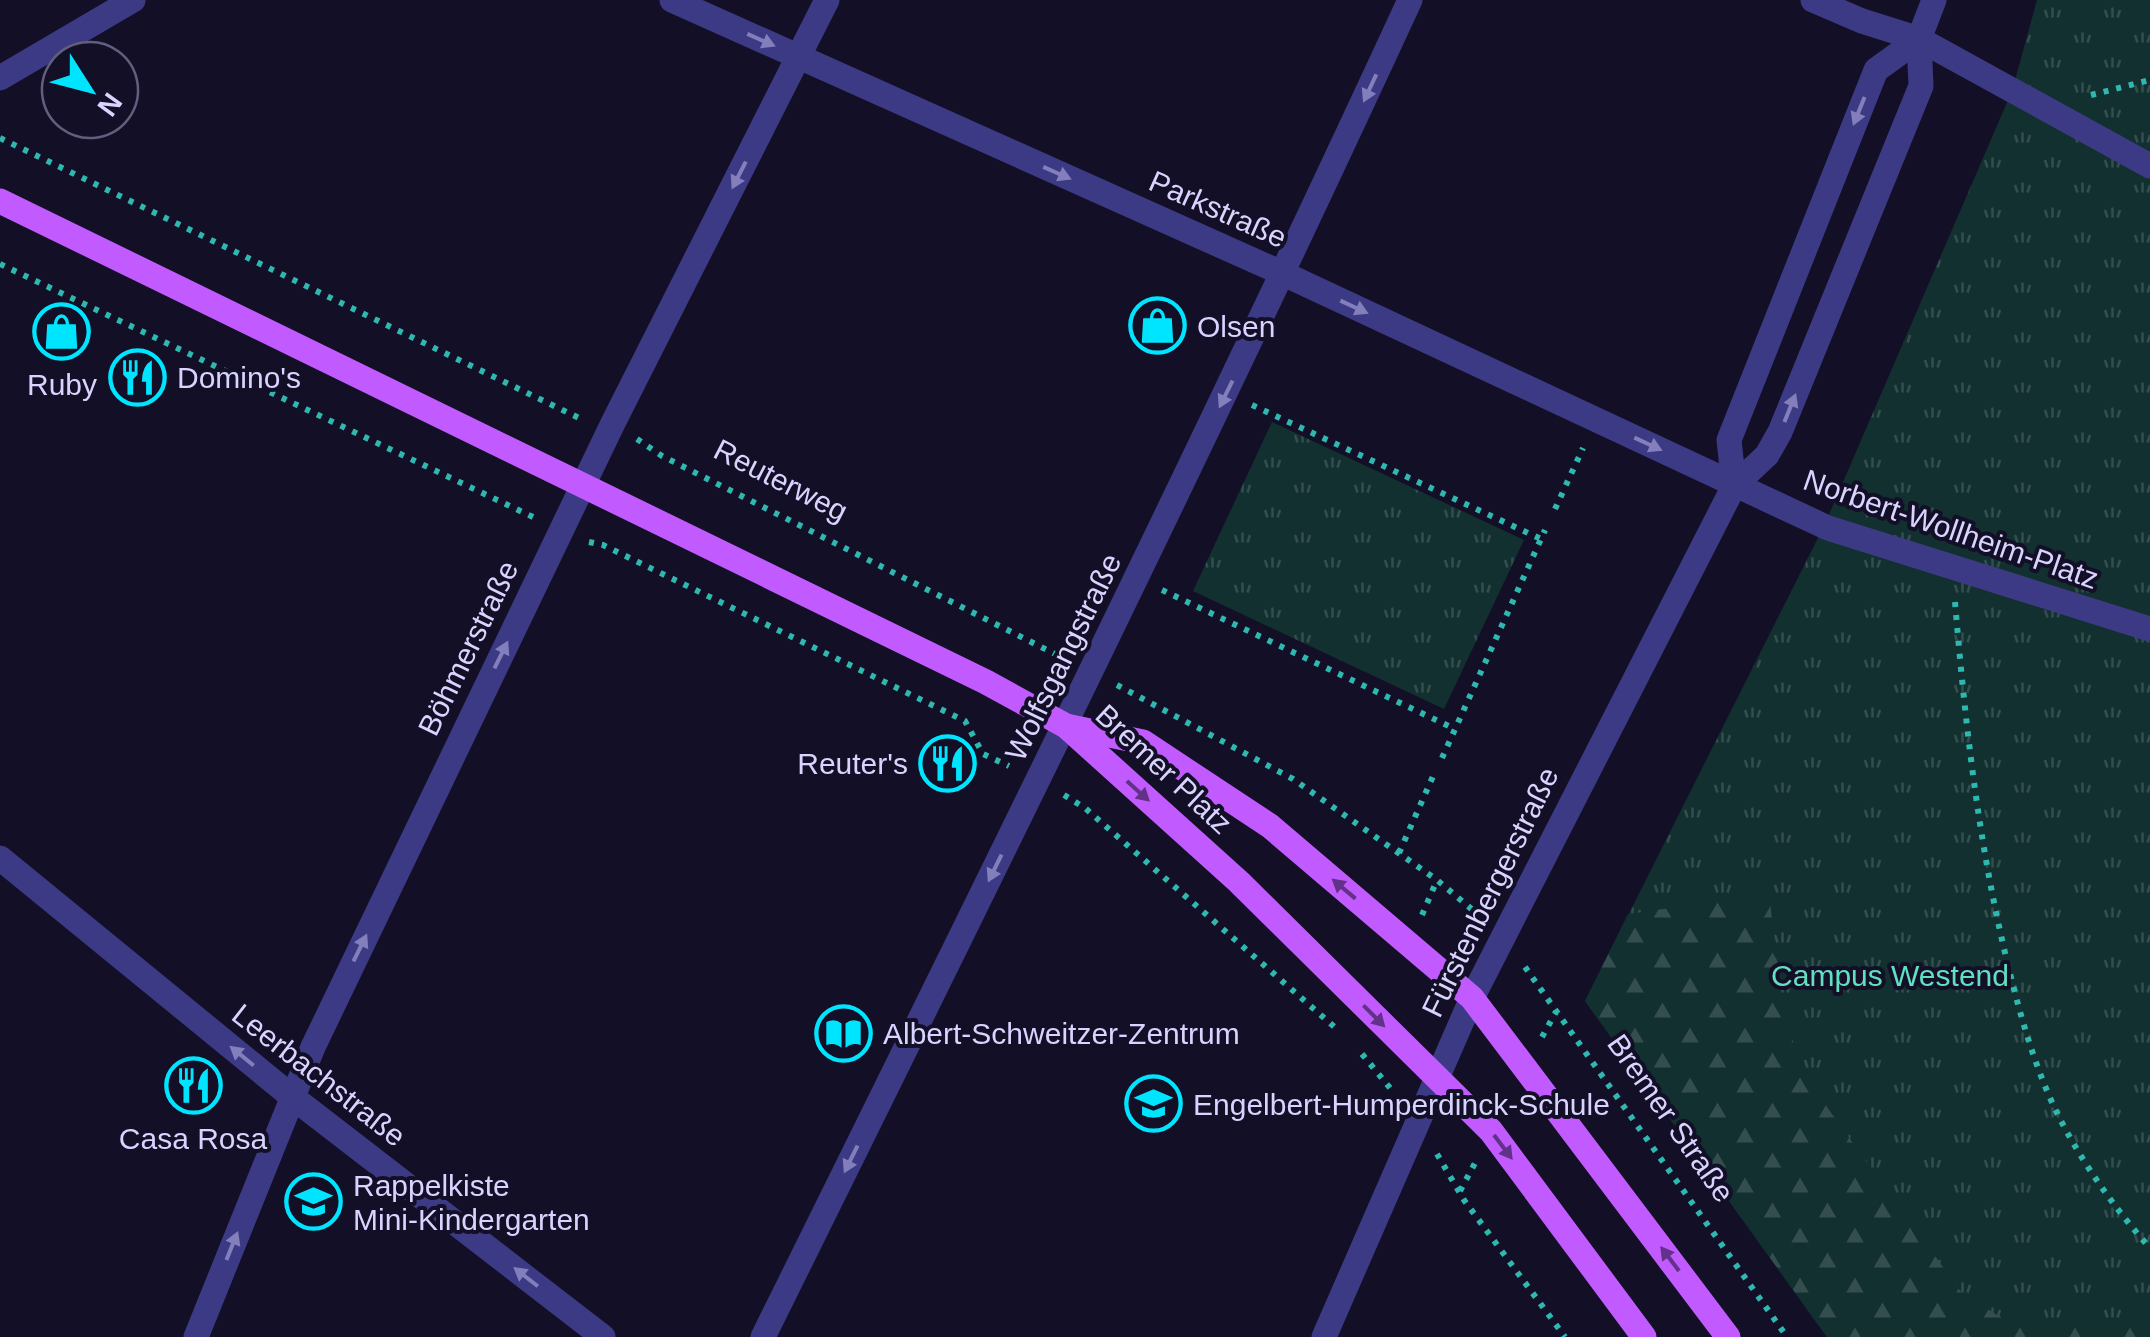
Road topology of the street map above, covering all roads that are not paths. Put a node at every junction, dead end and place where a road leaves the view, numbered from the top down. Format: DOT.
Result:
graph roads {
  1 [pos="133,0"];
  2 [pos="672,0"];
  3 [pos="827,0"];
  4 [pos="1410,0"];
  5 [pos="1814,0"];
  6 [pos="1934,0"];
  7 [pos="1918,39"];
  8 [pos="799,57"];
  9 [pos="0,78"];
  10 [pos="2150,166"];
  11 [pos="0,201"];
  12 [pos="1284,274"];
  13 [pos="1734,486"];
  14 [pos="582,487"];
  15 [pos="2150,629"];
  16 [pos="1066,726"];
  17 [pos="0,858"];
  18 [pos="1472,998"];
  19 [pos="1436,1076"];
  20 [pos="291,1096"];
  21 [pos="196,1337"];
  22 [pos="603,1337"];
  23 [pos="762,1337"];
  24 [pos="1324,1337"];
  25 [pos="1644,1337"];
  26 [pos="1728,1337"];
  1 -- 9 [label="street"];
  2 -- 8 [label="street, Parkstraße, one-way"];
  3 -- 8 [label="street, Böhmerstraße"];
  4 -- 12 [label="street, Wolfsgangstraße, one-way"];
  5 -- 7 [label="street"];
  6 -- 7 [label="street, Fürstenbergerstraße"];
  7 -- 10 [label="street"];
  13 -- 7 [label="street, Fürstenbergerstraße, one-way"];
  7 -- 13 [label="street, one-way"];
  8 -- 12 [label="street, Parkstraße, one-way"];
  8 -- 14 [label="street, Böhmerstraße, one-way"];
  11 -- 14 [label="main road"];
  12 -- 13 [label="street, Parkstraße, one-way"];
  12 -- 16 [label="street, Wolfsgangstraße, one-way"];
  13 -- 15 [label="street, Norbert-Wollheim-Platz"];
  13 -- 18 [label="street, Fürstenbergerstraße"];
  14 -- 16 [label="main road"];
  20 -- 14 [label="street, Böhmerstraße, one-way"];
  18 -- 16 [label="main road, Bremer Platz, one-way"];
  16 -- 19 [label="main road, Bremer Platz, one-way"];
  16 -- 23 [label="street, Wolfsgangstraße, one-way"];
  20 -- 17 [label="street, Leerbachstraße, one-way"];
  18 -- 19 [label="street, Fürstenbergerstraße"];
  26 -- 18 [label="main road, one-way"];
  19 -- 24 [label="street, Fürstenbergerstraße"];
  19 -- 25 [label="main road, one-way"];
  21 -- 20 [label="street, Böhmerstraße, one-way"];
  22 -- 20 [label="street, Leerbachstraße, one-way"];
}
